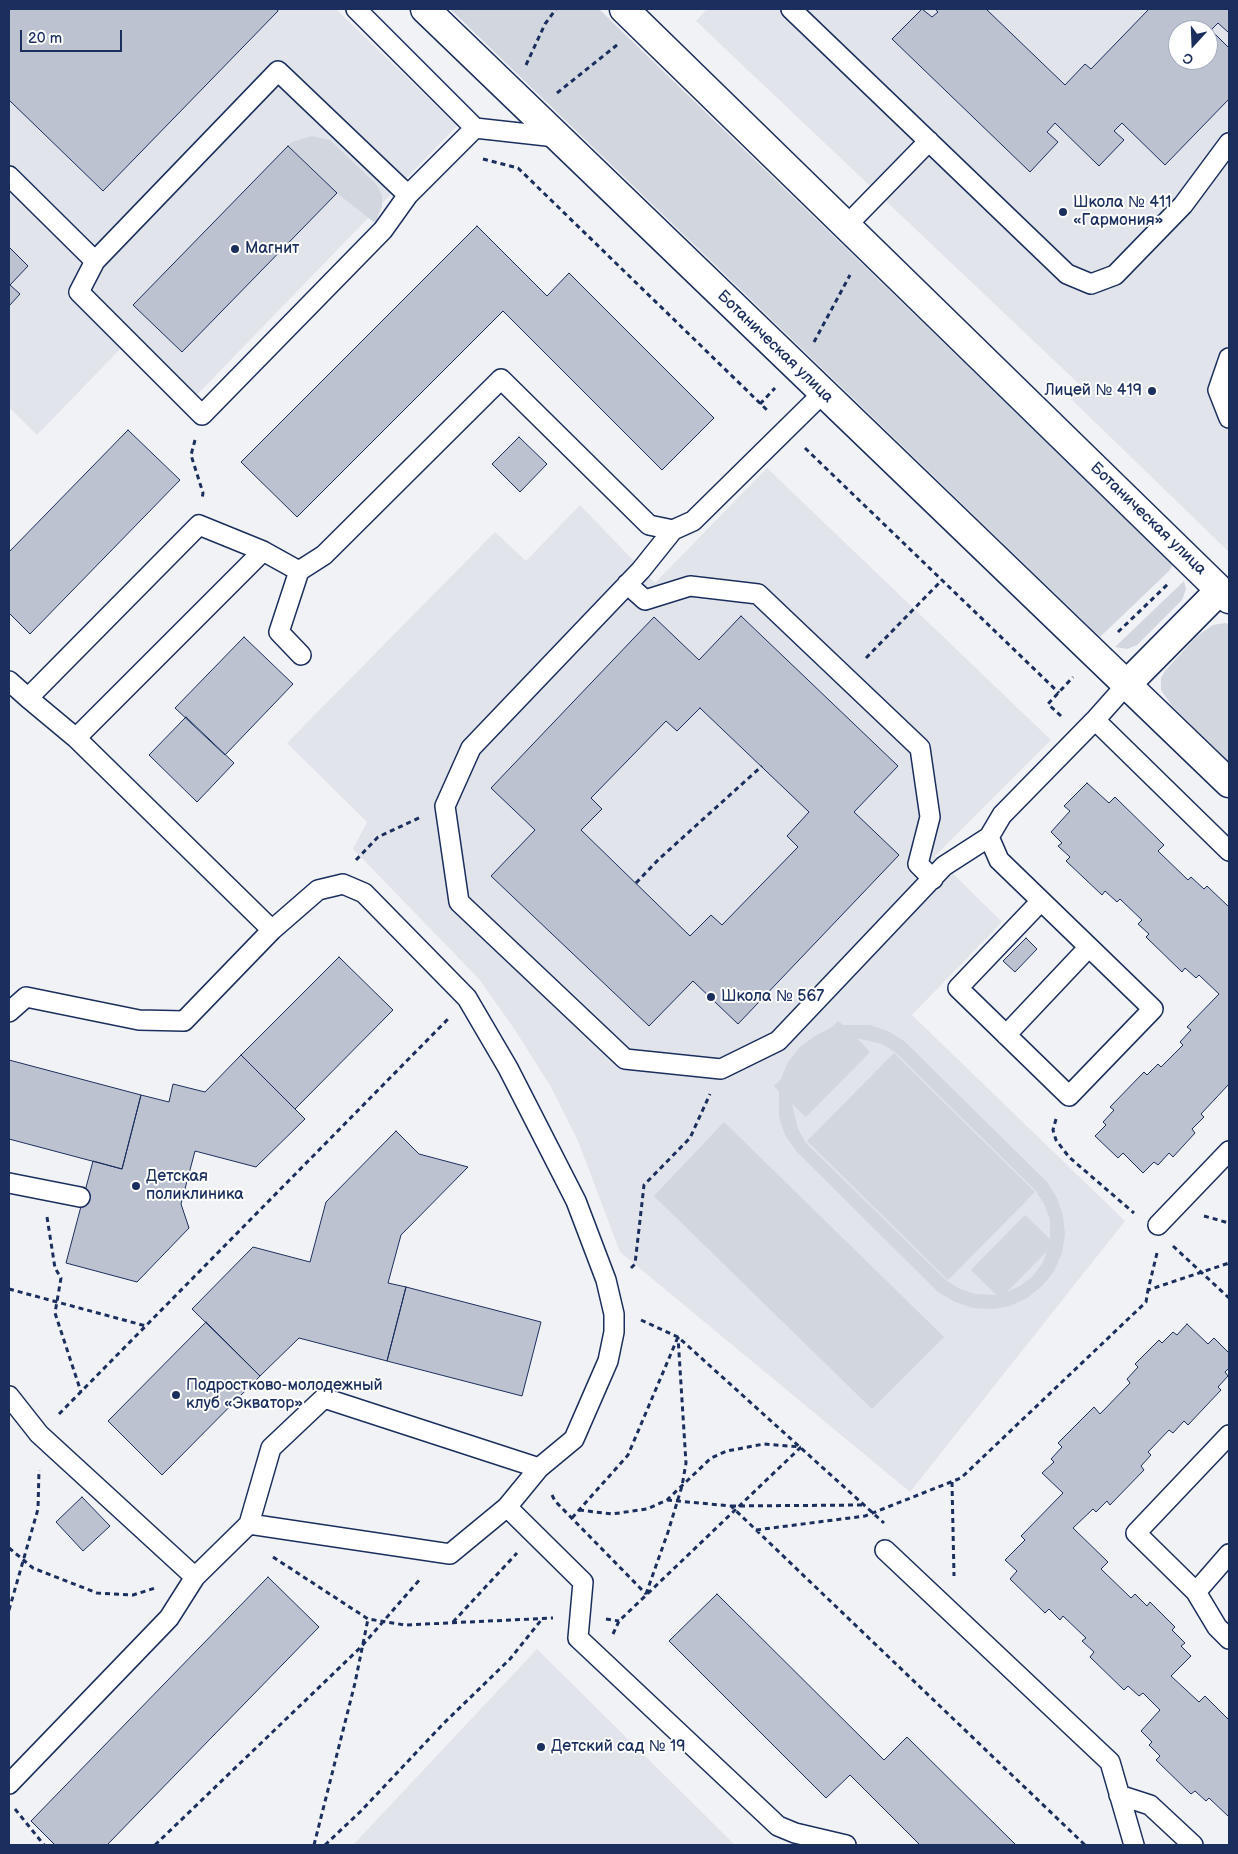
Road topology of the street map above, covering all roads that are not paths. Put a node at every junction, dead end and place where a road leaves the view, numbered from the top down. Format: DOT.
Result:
graph roads {
  1 [pos="356,9"];
  2 [pos="424,9"];
  3 [pos="624,9"];
  4 [pos="791,9"];
  5 [pos="475,128"];
  6 [pos="556,137"];
  7 [pos="929,141"];
  8 [pos="1229,143"];
  9 [pos="9,176"];
  10 [pos="408,195"];
  11 [pos="847,225"];
  12 [pos="95,261"];
  13 [pos="1229,358"];
  14 [pos="823,393"];
  15 [pos="1229,418"];
  16 [pos="673,530"];
  17 [pos="263,551"];
  18 [pos="299,571"];
  19 [pos="627,584"];
  20 [pos="1225,594"];
  21 [pos="302,655"];
  22 [pos="9,681"];
  23 [pos="1127,684"];
  24 [pos="28,698"];
  25 [pos="1096,720"];
  26 [pos="76,738"];
  27 [pos="1229,783"];
  28 [pos="989,837"];
  29 [pos="1229,851"];
  30 [pos="933,879"];
  31 [pos="1041,901"];
  32 [pos="272,930"];
  33 [pos="1089,947"];
  34 [pos="9,1012"];
  35 [pos="1006,1036"];
  36 [pos="1229,1151"];
  37 [pos="9,1183"];
  38 [pos="80,1197"];
  39 [pos="1159,1230"];
  40 [pos="9,1396"];
  41 [pos="1229,1434"];
  42 [pos="539,1468"];
  43 [pos="507,1507"];
  44 [pos="249,1524"];
  45 [pos="885,1550"];
  46 [pos="1229,1554"];
  47 [pos="195,1577"];
  48 [pos="1196,1592"];
  49 [pos="1229,1639"];
  50 [pos="9,1784"];
  51 [pos="1119,1795"];
  52 [pos="846,1845"];
  53 [pos="1134,1845"];
  54 [pos="1193,1845"];
  1 -- 5 [label="lane"];
  2 -- 6 [label="street, Ботаническая улица"];
  3 -- 11 [label="street, Ботаническая улица"];
  4 -- 7 [label="lane"];
  5 -- 6 [label="lane"];
  5 -- 10 [label="lane"];
  6 -- 14 [label="street, Ботаническая улица"];
  7 -- 8 [label="lane"];
  7 -- 11 [label="lane"];
  9 -- 12 [label="lane"];
  10 -- 12 [label="lane"];
  10 -- 12 [label="lane"];
  11 -- 20 [label="street, Ботаническая улица"];
  13 -- 15 [label="lane"];
  14 -- 16 [label="lane"];
  14 -- 23 [label="street, Ботаническая улица"];
  16 -- 18 [label="lane"];
  16 -- 19 [label="lane"];
  17 -- 18 [label="lane"];
  17 -- 24 [label="lane"];
  17 -- 26 [label="lane"];
  18 -- 21 [label="lane"];
  19 -- 30 [label="lane"];
  19 -- 30 [label="lane"];
  20 -- 23 [label="street, Ботаническая улица"];
  22 -- 24 [label="lane"];
  23 -- 25 [label="lane"];
  23 -- 27 [label="street, Ботаническая улица"];
  24 -- 26 [label="lane"];
  25 -- 28 [label="lane"];
  25 -- 29 [label="lane"];
  26 -- 32 [label="lane"];
  28 -- 30 [label="lane"];
  28 -- 31 [label="lane"];
  31 -- 33 [label="lane"];
  31 -- 35 [label="lane"];
  32 -- 34 [label="lane"];
  32 -- 42 [label="lane"];
  33 -- 35 [label="lane"];
  33 -- 35 [label="lane"];
  36 -- 39 [label="lane"];
  37 -- 38 [label="lane"];
  40 -- 47 [label="lane"];
  41 -- 48 [label="lane"];
  42 -- 43 [label="lane"];
  42 -- 44 [label="lane"];
  43 -- 44 [label="lane"];
  43 -- 52 [label="lane"];
  44 -- 47 [label="lane"];
  45 -- 51 [label="lane"];
  46 -- 48 [label="lane"];
  47 -- 50 [label="lane"];
  48 -- 49 [label="lane"];
  51 -- 53 [label="lane"];
  51 -- 54 [label="lane"];
}
